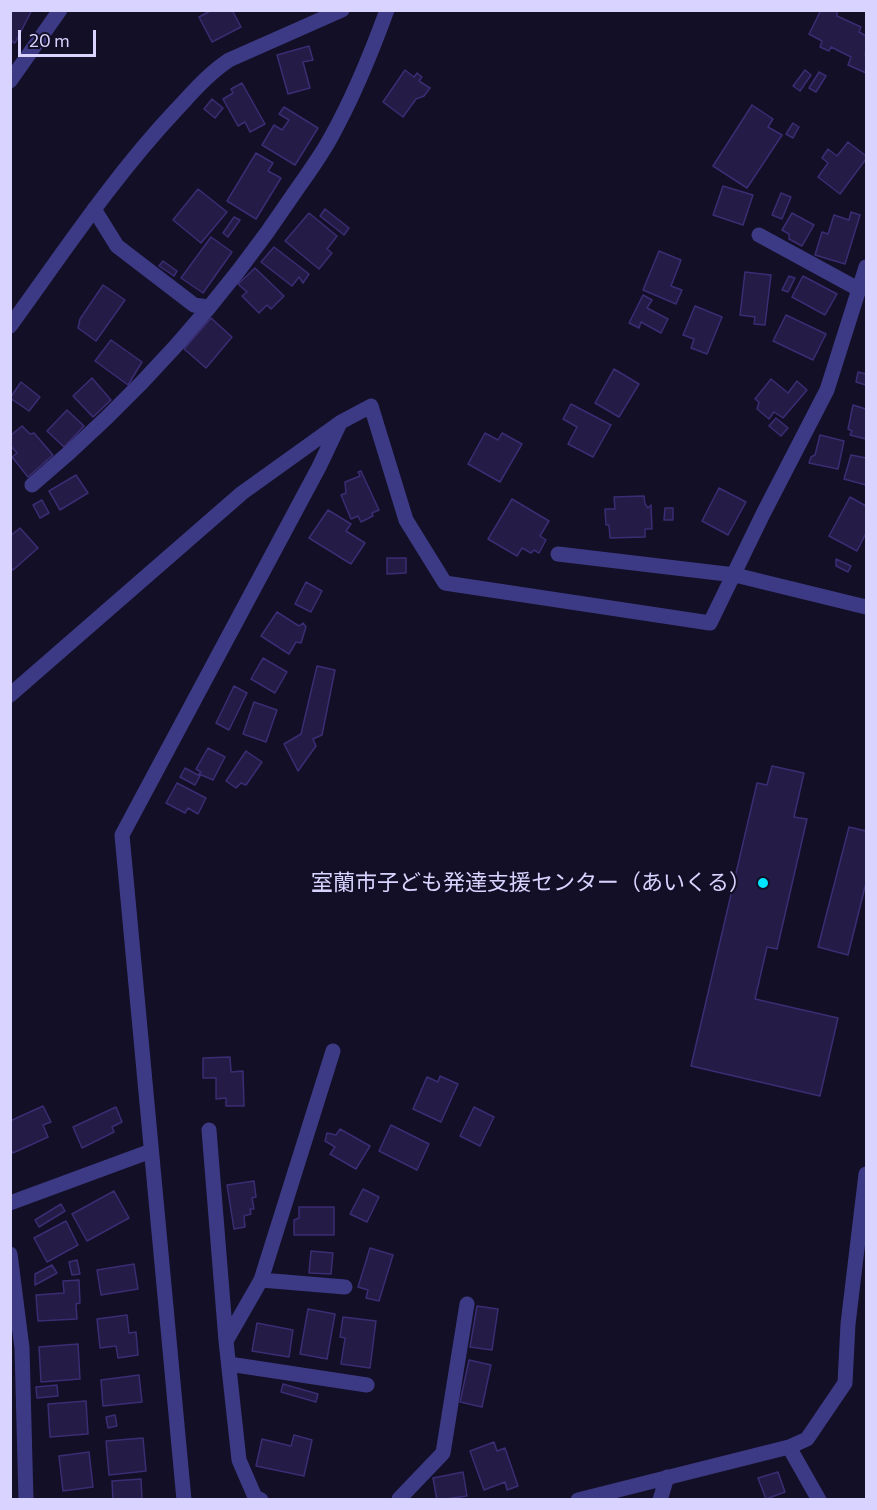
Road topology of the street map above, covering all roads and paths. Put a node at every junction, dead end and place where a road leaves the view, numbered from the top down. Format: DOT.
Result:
graph roads {
  1 [pos="60,10"];
  2 [pos="342,10"];
  3 [pos="387,10"];
  4 [pos="10,81"];
  5 [pos="94,209"];
  6 [pos="759,235"];
  7 [pos="867,267"];
  8 [pos="863,286"];
  9 [pos="208,307"];
  10 [pos="10,326"];
  11 [pos="340,422"];
  12 [pos="32,485"];
  13 [pos="558,554"];
  14 [pos="735,575"];
  15 [pos="867,607"];
  16 [pos="10,695"];
  17 [pos="333,1051"];
  18 [pos="208,1130"];
  19 [pos="151,1151"];
  20 [pos="867,1174"];
  21 [pos="10,1203"];
  22 [pos="10,1254"];
  23 [pos="261,1280"];
  24 [pos="345,1287"];
  25 [pos="467,1304"];
  26 [pos="226,1341"];
  27 [pos="16,1351"];
  28 [pos="229,1364"];
  29 [pos="367,1385"];
  30 [pos="789,1447"];
  31 [pos="667,1477"];
  32 [pos="398,1499"];
  33 [pos="26,1500"];
  34 [pos="184,1500"];
  35 [pos="261,1500"];
  36 [pos="578,1500"];
  37 [pos="660,1500"];
  38 [pos="819,1500"];
  1 -- 4 [label="street"];
  2 -- 5 [label="street"];
  3 -- 9 [label="street"];
  5 -- 9 [label="street"];
  5 -- 10 [label="street"];
  6 -- 8 [label="street"];
  7 -- 8 [label="street"];
  8 -- 14 [label="street"];
  9 -- 12 [label="street"];
  11 -- 14 [label="street"];
  11 -- 16 [label="street"];
  11 -- 19 [label="street"];
  13 -- 14 [label="street"];
  14 -- 15 [label="street"];
  17 -- 23 [label="street"];
  18 -- 26 [label="street"];
  19 -- 21 [label="street"];
  19 -- 34 [label="street"];
  20 -- 30 [label="street"];
  22 -- 27 [label="street"];
  23 -- 24 [label="street"];
  23 -- 26 [label="street"];
  25 -- 32 [label="street"];
  26 -- 28 [label="street"];
  27 -- 33 [label="street"];
  28 -- 29 [label="street"];
  28 -- 35 [label="street"];
  30 -- 31 [label="street"];
  30 -- 38 [label="street"];
  31 -- 36 [label="street"];
  31 -- 37 [label="street"];
}
